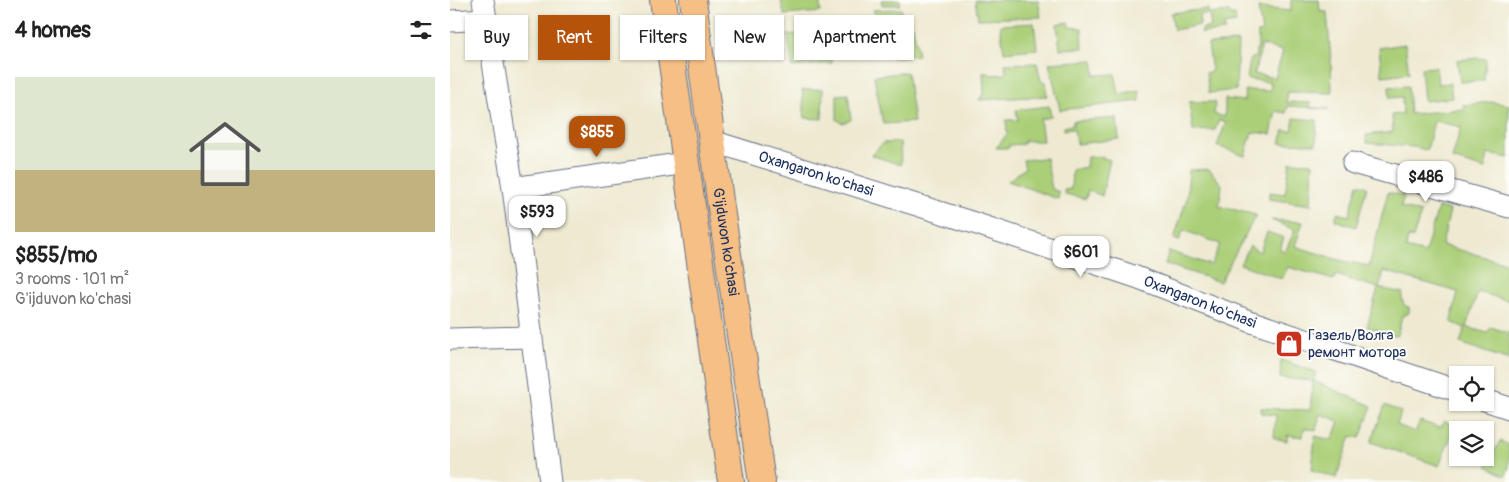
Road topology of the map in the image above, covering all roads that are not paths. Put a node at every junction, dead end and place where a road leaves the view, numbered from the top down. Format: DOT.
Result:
graph roads {
  1 [pos="663,0"];
  2 [pos="693,0"];
  3 [pos="485,10"];
  4 [pos="450,21"];
  5 [pos="712,141"];
  6 [pos="686,163"];
  7 [pos="1353,163"];
  8 [pos="513,188"];
  9 [pos="1509,207"];
  10 [pos="531,337"];
  11 [pos="450,339"];
  12 [pos="1449,388"];
  13 [pos="1494,403"];
  14 [pos="1509,408"];
  15 [pos="550,482"];
  16 [pos="731,482"];
  17 [pos="762,482"];
  1 -- 6 [label="main road, G'ijduvon ko'chasi"];
  2 -- 5 [label="main road, G'ijduvon ko'chasi"];
  3 -- 4 [label="street"];
  3 -- 8 [label="street"];
  5 -- 12 [label="street, Oxangaron ko'chasi"];
  5 -- 17 [label="main road, G'ijduvon ko'chasi"];
  6 -- 8 [label="street"];
  6 -- 16 [label="main road, G'ijduvon ko'chasi"];
  7 -- 9 [label="street"];
  8 -- 10 [label="street"];
  10 -- 11 [label="street"];
  10 -- 15 [label="street"];
  13 -- 14 [label="street"];
}
